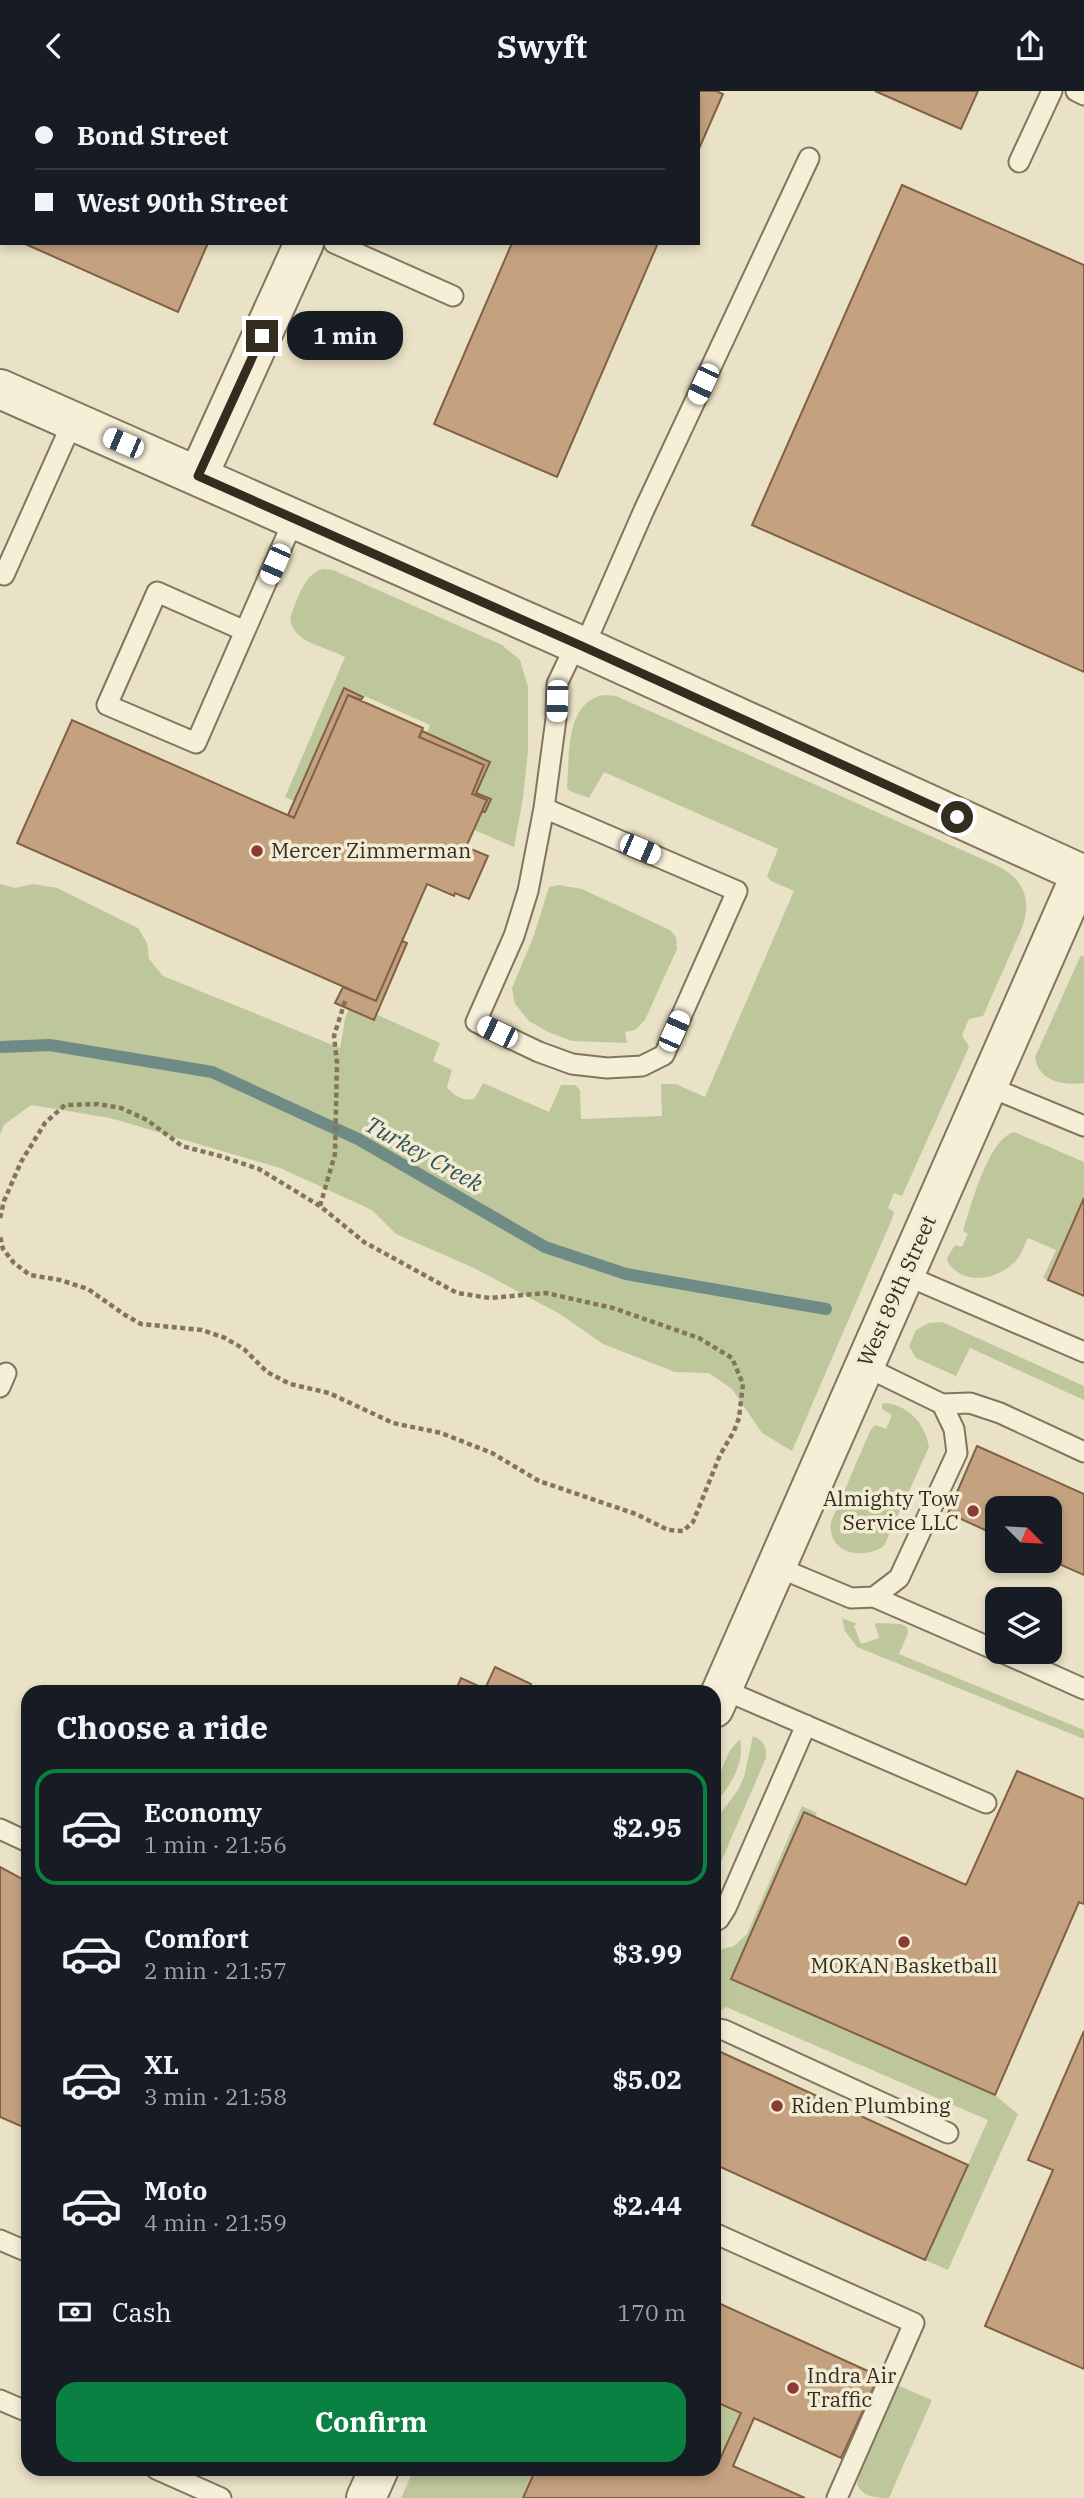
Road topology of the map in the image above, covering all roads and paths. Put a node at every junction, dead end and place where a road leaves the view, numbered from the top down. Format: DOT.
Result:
graph roads {
  1 [pos="1052,91"];
  2 [pos="1076,91"];
  3 [pos="1084,95"];
  4 [pos="810,158"];
  5 [pos="1019,162"];
  6 [pos="303,245"];
  7 [pos="338,245"];
  8 [pos="453,296"];
  9 [pos="0,389"];
  10 [pos="73,421"];
  11 [pos="198,476"];
  12 [pos="294,519"];
  13 [pos="0,573"];
  14 [pos="245,631"];
  15 [pos="580,645"];
  16 [pos="544,808"];
  17 [pos="1082,874"];
  18 [pos="345,1001"];
  19 [pos="987,1086"];
  20 [pos="1084,1126"];
  21 [pos="320,1206"];
  22 [pos="0,1218"];
  23 [pos="0,1236"];
  24 [pos="905,1275"];
  25 [pos="1084,1352"];
  26 [pos="864,1366"];
  27 [pos="942,1404"];
  28 [pos="1084,1452"];
  29 [pos="775,1566"];
  30 [pos="874,1597"];
  31 [pos="985,1645"];
  32 [pos="1028,1664"];
  33 [pos="1084,1689"];
  34 [pos="721,1692"];
  35 [pos="721,1700"];
  36 [pos="806,1725"];
  37 [pos="986,1803"];
  38 [pos="0,1829"];
  39 [pos="21,1839"];
  40 [pos="721,1914"];
  41 [pos="721,2029"];
  42 [pos="948,2133"];
  43 [pos="721,2236"];
  44 [pos="0,2240"];
  45 [pos="21,2249"];
  46 [pos="0,2400"];
  47 [pos="21,2409"];
  48 [pos="172,2476"];
  49 [pos="376,2476"];
  50 [pos="221,2498"];
  51 [pos="366,2498"];
  52 [pos="837,2498"];
  1 -- 5 [label="lane"];
  2 -- 3 [label="lane"];
  4 -- 15 [label="lane"];
  6 -- 11 [label="street"];
  7 -- 8 [label="lane"];
  9 -- 10 [label="street"];
  10 -- 11 [label="street"];
  10 -- 13 [label="lane"];
  11 -- 12 [label="street"];
  12 -- 14 [label="lane"];
  12 -- 15 [label="street"];
  14 -- 14 [label="lane"];
  15 -- 16 [label="lane"];
  15 -- 17 [label="street"];
  16 -- 16 [label="lane"];
  17 -- 19 [label="street, West 89th Street"];
  18 -- 21 [label="path"];
  19 -- 20 [label="lane"];
  19 -- 24 [label="street, West 89th Street"];
  21 -- 22 [label="path"];
  21 -- 23 [label="path"];
  24 -- 25 [label="lane"];
  24 -- 26 [label="street, West 89th Street"];
  26 -- 27 [label="lane"];
  26 -- 29 [label="street, West 89th Street"];
  27 -- 28 [label="lane"];
  27 -- 30 [label="lane"];
  29 -- 30 [label="lane"];
  29 -- 34 [label="street, West 89th Street"];
  30 -- 31 [label="lane"];
  32 -- 33 [label="lane"];
  35 -- 36 [label="lane"];
  36 -- 37 [label="lane"];
  36 -- 40 [label="lane"];
  38 -- 39 [label="lane"];
  41 -- 42 [label="lane"];
  43 -- 52 [label="lane"];
  44 -- 45 [label="lane"];
  46 -- 47 [label="lane"];
  48 -- 50 [label="lane"];
  49 -- 51 [label="street"];
}
